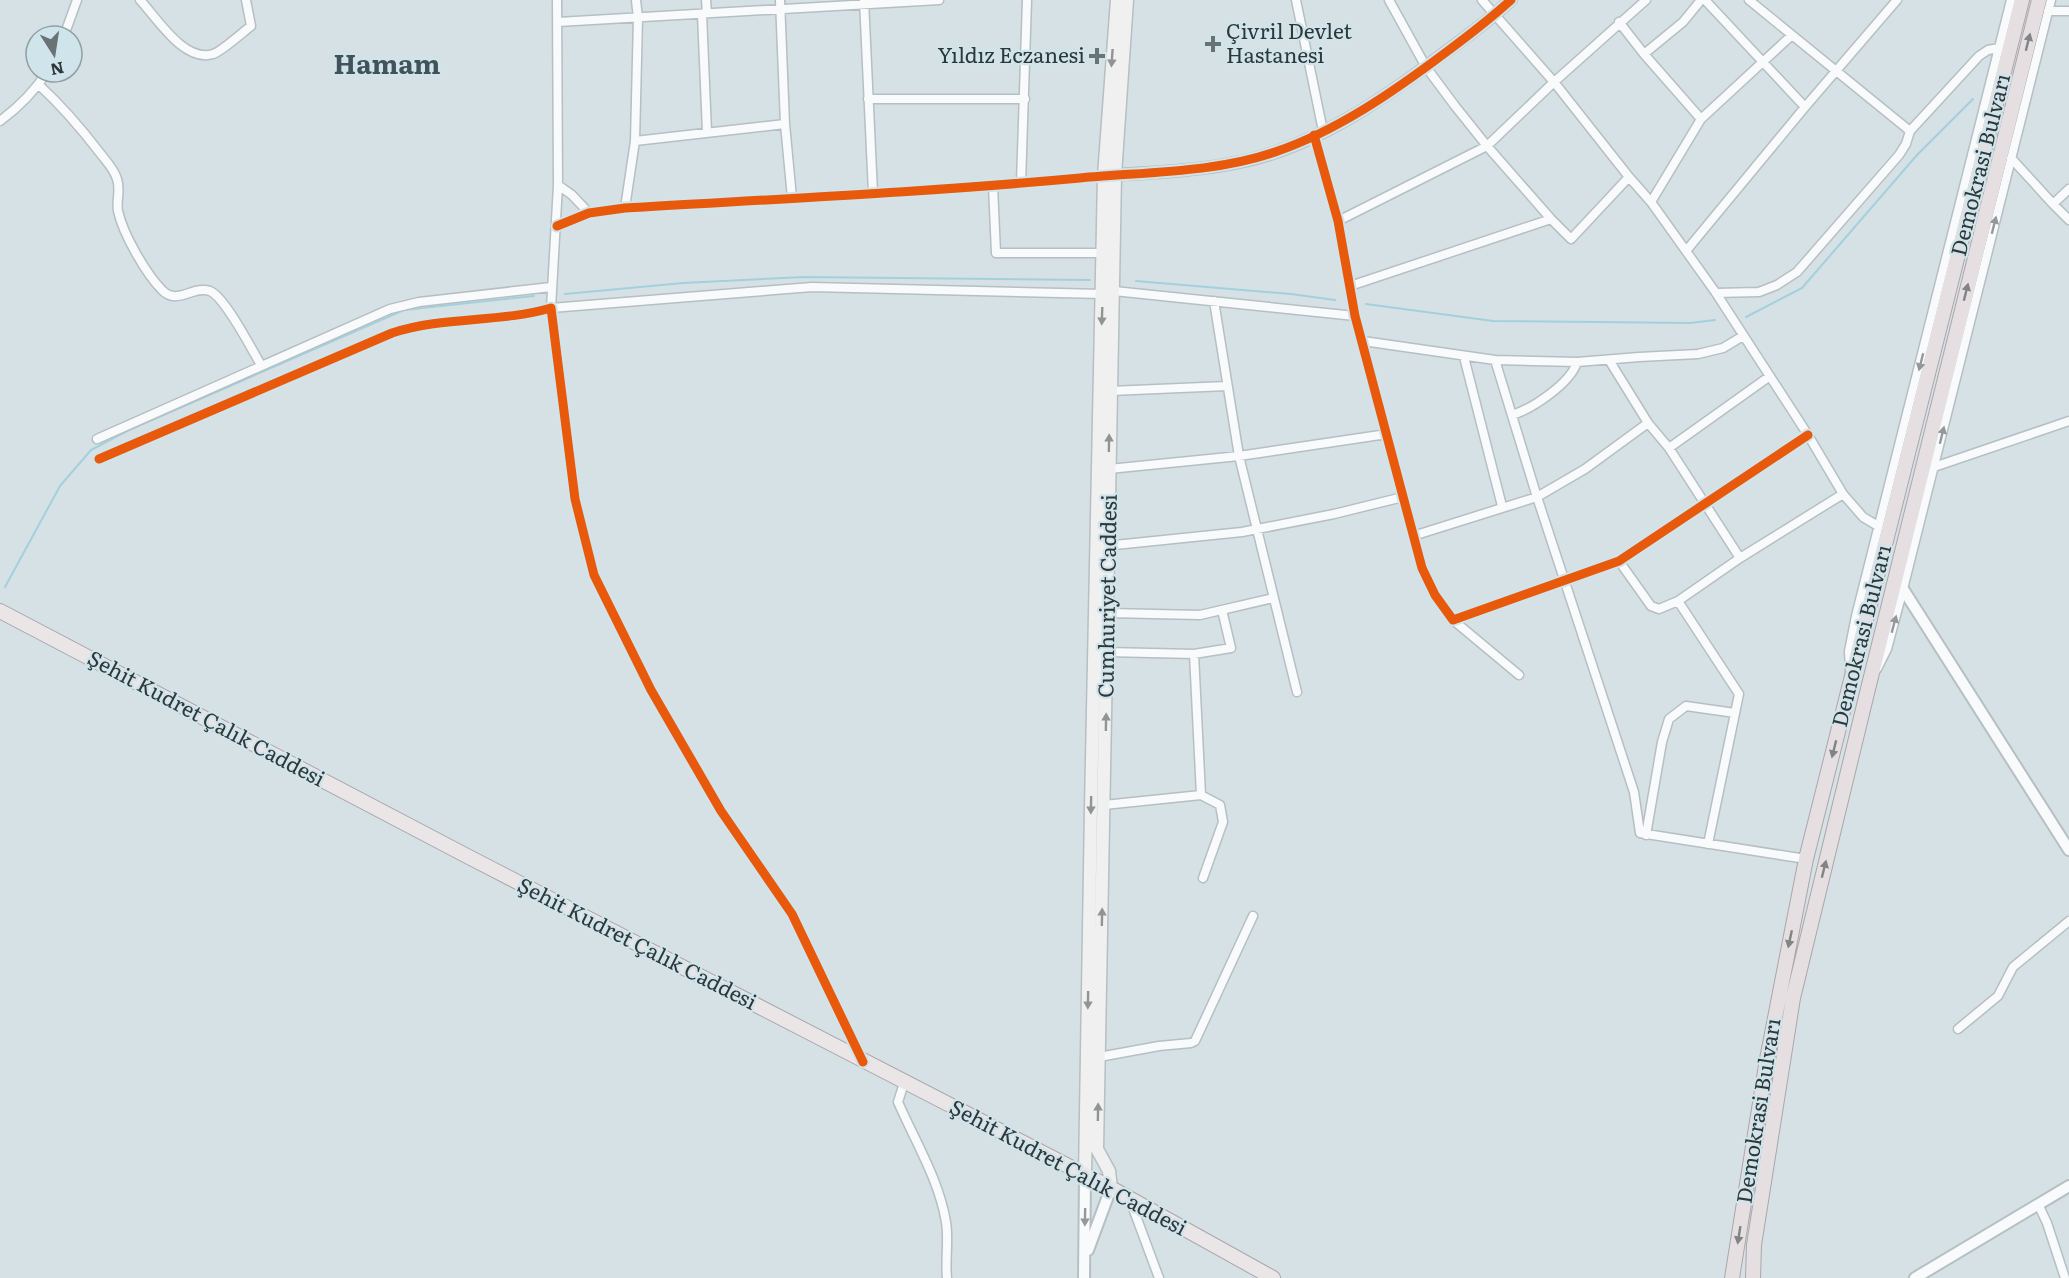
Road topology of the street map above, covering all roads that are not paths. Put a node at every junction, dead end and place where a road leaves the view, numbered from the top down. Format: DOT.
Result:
graph roads {
  1 [pos="77,0"];
  2 [pos="140,0"];
  3 [pos="246,0"];
  4 [pos="557,0"];
  5 [pos="636,0"];
  6 [pos="706,0"];
  7 [pos="939,0"];
  8 [pos="1028,0"];
  9 [pos="1117,0"];
  10 [pos="1127,0"];
  11 [pos="1296,0"];
  12 [pos="1389,0"];
  13 [pos="1482,0"];
  14 [pos="1511,0"];
  15 [pos="1646,0"];
  16 [pos="1703,0"];
  17 [pos="2011,0"];
  18 [pos="2022,0"];
  19 [pos="2051,0"];
  20 [pos="1754,1"];
  21 [pos="1893,1"];
  22 [pos="864,2"];
  23 [pos="780,5"];
  24 [pos="2044,6"];
  25 [pos="2069,11"];
  26 [pos="705,14"];
  27 [pos="1495,15"];
  28 [pos="638,18"];
  29 [pos="558,21"];
  30 [pos="1619,22"];
  31 [pos="68,24"];
  32 [pos="1792,35"];
  33 [pos="1999,48"];
  34 [pos="1644,54"];
  35 [pos="1764,63"];
  36 [pos="1426,67"];
  37 [pos="1836,71"];
  38 [pos="1554,82"];
  39 [pos="39,85"];
  40 [pos="868,99"];
  41 [pos="1025,99"];
  42 [pos="1805,107"];
  43 [pos="1701,119"];
  44 [pos="0,121"];
  45 [pos="786,124"];
  46 [pos="1910,131"];
  47 [pos="707,132"];
  48 [pos="1319,133"];
  49 [pos="635,141"];
  50 [pos="1487,146"];
  51 [pos="2011,158"];
  52 [pos="1110,175"];
  53 [pos="1629,177"];
  54 [pos="1022,183"];
  55 [pos="558,185"];
  56 [pos="993,186"];
  57 [pos="2069,189"];
  58 [pos="873,193"];
  59 [pos="792,198"];
  60 [pos="1651,202"];
  61 [pos="2053,204"];
  62 [pos="625,208"];
  63 [pos="588,213"];
  64 [pos="1551,219"];
  65 [pos="2069,220"];
  66 [pos="1338,222"];
  67 [pos="557,226"];
  68 [pos="1686,250"];
  69 [pos="1102,253"];
  70 [pos="1350,286"];
  71 [pos="551,287"];
  72 [pos="1108,292"];
  73 [pos="1716,293"];
  74 [pos="1214,301"];
  75 [pos="551,308"];
  76 [pos="1355,316"];
  77 [pos="1743,336"];
  78 [pos="1363,341"];
  79 [pos="1464,357"];
  80 [pos="1495,360"];
  81 [pos="1609,360"];
  82 [pos="1577,362"];
  83 [pos="261,365"];
  84 [pos="1770,376"];
  85 [pos="1227,386"];
  86 [pos="1110,391"];
  87 [pos="1512,415"];
  88 [pos="2069,421"];
  89 [pos="1648,423"];
  90 [pos="1388,434"];
  91 [pos="1808,435"];
  92 [pos="97,439"];
  93 [pos="1669,448"];
  94 [pos="1239,456"];
  95 [pos="99,459"];
  96 [pos="1934,467"];
  97 [pos="1109,469"];
  98 [pos="1843,494"];
  99 [pos="1403,497"];
  100 [pos="1537,497"];
  101 [pos="1706,504"];
  102 [pos="1502,506"];
  103 [pos="1878,526"];
  104 [pos="1257,529"];
  105 [pos="1413,536"];
  106 [pos="1103,547"];
  107 [pos="1740,558"];
  108 [pos="1618,561"];
  109 [pos="1565,582"];
  110 [pos="1903,589"];
  111 [pos="1273,598"];
  112 [pos="1678,601"];
  113 [pos="0,610"];
  114 [pos="1222,610"];
  115 [pos="1108,613"];
  116 [pos="1454,620"];
  117 [pos="1107,652"];
  118 [pos="1194,654"];
  119 [pos="1519,675"];
  120 [pos="1871,677"];
  121 [pos="1852,679"];
  122 [pos="1297,692"];
  123 [pos="1735,713"];
  124 [pos="1201,795"];
  125 [pos="1104,805"];
  126 [pos="1646,835"];
  127 [pos="1708,843"];
  128 [pos="2069,850"];
  129 [pos="1806,859"];
  130 [pos="1203,878"];
  131 [pos="1253,916"];
  132 [pos="2069,921"];
  133 [pos="1958,1029"];
  134 [pos="1099,1057"];
  135 [pos="863,1062"];
  136 [pos="904,1083"];
  137 [pos="1085,1176"];
  138 [pos="2069,1186"];
  139 [pos="1111,1188"];
  140 [pos="1130,1199"];
  141 [pos="2038,1204"];
  142 [pos="1084,1259"];
  143 [pos="1933,1273"];
  144 [pos="947,1278"];
  145 [pos="1084,1278"];
  146 [pos="1159,1278"];
  147 [pos="1273,1278"];
  148 [pos="1732,1278"];
  149 [pos="1753,1278"];
  150 [pos="1915,1278"];
  151 [pos="2065,1278"];
  1 -- 31 [label="street"];
  2 -- 3 [label="street"];
  4 -- 29 [label="street"];
  5 -- 28 [label="street"];
  6 -- 26 [label="street"];
  7 -- 22 [label="street"];
  8 -- 41 [label="street"];
  9 -- 52 [label="main road, Cumhuriyet Caddesi, one-way"];
  10 -- 52 [label="main road, Cumhuriyet Caddesi"];
  11 -- 48 [label="street"];
  12 -- 36 [label="street"];
  13 -- 27 [label="street"];
  14 -- 27 [label="street"];
  15 -- 30 [label="street"];
  16 -- 34 [label="street"];
  16 -- 35 [label="street"];
  17 -- 33 [label="street"];
  18 -- 121 [label="highway, Demokrasi Bulvarı"];
  19 -- 24 [label="street"];
  20 -- 32 [label="street"];
  21 -- 37 [label="street"];
  22 -- 23 [label="street"];
  22 -- 40 [label="street"];
  23 -- 26 [label="street"];
  23 -- 45 [label="street"];
  24 -- 25 [label="street"];
  24 -- 51 [label="street"];
  120 -- 24 [label="highway, Demokrasi Bulvarı, one-way"];
  26 -- 28 [label="street"];
  26 -- 47 [label="street"];
  27 -- 36 [label="street"];
  27 -- 38 [label="street"];
  28 -- 29 [label="street"];
  28 -- 49 [label="street"];
  29 -- 55 [label="street"];
  30 -- 34 [label="street"];
  30 -- 38 [label="street"];
  32 -- 35 [label="street"];
  32 -- 37 [label="street"];
  33 -- 46 [label="street"];
  33 -- 103 [label="street, one-way"];
  34 -- 43 [label="street"];
  35 -- 42 [label="street"];
  35 -- 43 [label="street"];
  36 -- 48 [label="street"];
  36 -- 50 [label="street"];
  37 -- 42 [label="street"];
  37 -- 46 [label="street"];
  38 -- 50 [label="street"];
  38 -- 53 [label="street"];
  39 -- 44 [label="street"];
  39 -- 83 [label="street"];
  40 -- 41 [label="street"];
  40 -- 58 [label="street"];
  41 -- 54 [label="street"];
  42 -- 68 [label="street"];
  43 -- 60 [label="street"];
  45 -- 47 [label="street"];
  45 -- 59 [label="street"];
  46 -- 73 [label="street"];
  47 -- 49 [label="street"];
  48 -- 52 [label="street"];
  48 -- 66 [label="street"];
  49 -- 62 [label="street"];
  50 -- 64 [label="street"];
  50 -- 66 [label="street"];
  51 -- 61 [label="street"];
  96 -- 51 [label="street, one-way"];
  52 -- 54 [label="street"];
  52 -- 69 [label="main road, Cumhuriyet Caddesi"];
  52 -- 72 [label="main road, Cumhuriyet Caddesi"];
  53 -- 60 [label="street"];
  53 -- 64 [label="street"];
  54 -- 56 [label="street"];
  55 -- 63 [label="street"];
  55 -- 67 [label="street"];
  56 -- 58 [label="street"];
  56 -- 69 [label="street"];
  57 -- 61 [label="street"];
  58 -- 59 [label="street"];
  59 -- 62 [label="street"];
  60 -- 68 [label="street"];
  61 -- 65 [label="street"];
  62 -- 63 [label="street"];
  63 -- 67 [label="street"];
  64 -- 70 [label="street"];
  66 -- 70 [label="street"];
  67 -- 71 [label="street"];
  68 -- 73 [label="street"];
  69 -- 72 [label="main road, Cumhuriyet Caddesi"];
  70 -- 76 [label="street"];
  71 -- 75 [label="street"];
  71 -- 83 [label="street"];
  72 -- 74 [label="street"];
  72 -- 75 [label="street"];
  72 -- 86 [label="main road, Cumhuriyet Caddesi"];
  72 -- 106 [label="main road, Cumhuriyet Caddesi, one-way"];
  73 -- 77 [label="street"];
  74 -- 76 [label="street"];
  74 -- 85 [label="street"];
  75 -- 95 [label="street"];
  75 -- 135 [label="street"];
  76 -- 78 [label="street"];
  77 -- 81 [label="street"];
  77 -- 84 [label="street"];
  78 -- 79 [label="street"];
  78 -- 90 [label="street"];
  79 -- 80 [label="street"];
  79 -- 102 [label="street"];
  80 -- 82 [label="street"];
  80 -- 87 [label="street"];
  81 -- 82 [label="street"];
  81 -- 89 [label="street"];
  82 -- 87 [label="street"];
  83 -- 92 [label="street"];
  84 -- 91 [label="street"];
  84 -- 93 [label="street"];
  85 -- 86 [label="street"];
  85 -- 94 [label="street"];
  97 -- 86 [label="main road, Cumhuriyet Caddesi, one-way"];
  87 -- 100 [label="street"];
  88 -- 96 [label="street"];
  89 -- 93 [label="street"];
  89 -- 100 [label="street"];
  90 -- 94 [label="street"];
  90 -- 99 [label="street"];
  91 -- 98 [label="street"];
  91 -- 101 [label="street"];
  93 -- 101 [label="street"];
  94 -- 97 [label="street"];
  94 -- 104 [label="street"];
  96 -- 110 [label="street"];
  97 -- 106 [label="main road, Cumhuriyet Caddesi"];
  98 -- 103 [label="street"];
  98 -- 107 [label="street"];
  99 -- 104 [label="street"];
  99 -- 105 [label="street"];
  100 -- 102 [label="street"];
  100 -- 109 [label="street"];
  101 -- 107 [label="street"];
  101 -- 108 [label="street"];
  102 -- 105 [label="street"];
  103 -- 121 [label="street"];
  104 -- 106 [label="street"];
  104 -- 111 [label="street"];
  105 -- 116 [label="street"];
  106 -- 115 [label="main road, Cumhuriyet Caddesi"];
  106 -- 137 [label="main road, Cumhuriyet Caddesi, one-way"];
  107 -- 112 [label="street"];
  108 -- 109 [label="street"];
  108 -- 112 [label="street"];
  109 -- 116 [label="street"];
  109 -- 126 [label="street"];
  120 -- 110 [label="street, one-way"];
  110 -- 128 [label="street"];
  111 -- 114 [label="street"];
  111 -- 122 [label="street"];
  112 -- 123 [label="street"];
  113 -- 135 [label="main road, Şehit Kudret Çalık Caddesi"];
  114 -- 115 [label="street"];
  114 -- 118 [label="street"];
  115 -- 117 [label="main road, Cumhuriyet Caddesi"];
  116 -- 119 [label="street"];
  117 -- 118 [label="street"];
  125 -- 117 [label="main road, Cumhuriyet Caddesi, one-way"];
  118 -- 124 [label="street"];
  149 -- 120 [label="highway, Demokrasi Bulvarı, one-way"];
  121 -- 129 [label="highway, Demokrasi Bulvarı, one-way"];
  123 -- 126 [label="street"];
  123 -- 127 [label="street"];
  124 -- 125 [label="street"];
  124 -- 130 [label="street"];
  134 -- 125 [label="main road, Cumhuriyet Caddesi, one-way"];
  126 -- 127 [label="street"];
  127 -- 129 [label="street"];
  129 -- 148 [label="highway, Demokrasi Bulvarı, one-way"];
  131 -- 134 [label="street"];
  132 -- 133 [label="street"];
  139 -- 134 [label="main road, Cumhuriyet Caddesi, one-way"];
  135 -- 136 [label="main road, Şehit Kudret Çalık Caddesi"];
  136 -- 137 [label="main road, Şehit Kudret Çalık Caddesi"];
  136 -- 144 [label="street"];
  137 -- 139 [label="main road, Şehit Kudret Çalık Caddesi"];
  137 -- 142 [label="street, one-way"];
  138 -- 141 [label="street"];
  139 -- 140 [label="main road, Şehit Kudret Çalık Caddesi"];
  139 -- 142 [label="street"];
  140 -- 146 [label="street"];
  140 -- 147 [label="main road, Şehit Kudret Çalık Caddesi"];
  141 -- 143 [label="street"];
  141 -- 151 [label="street"];
  142 -- 145 [label="street"];
  143 -- 150 [label="street"];
}
